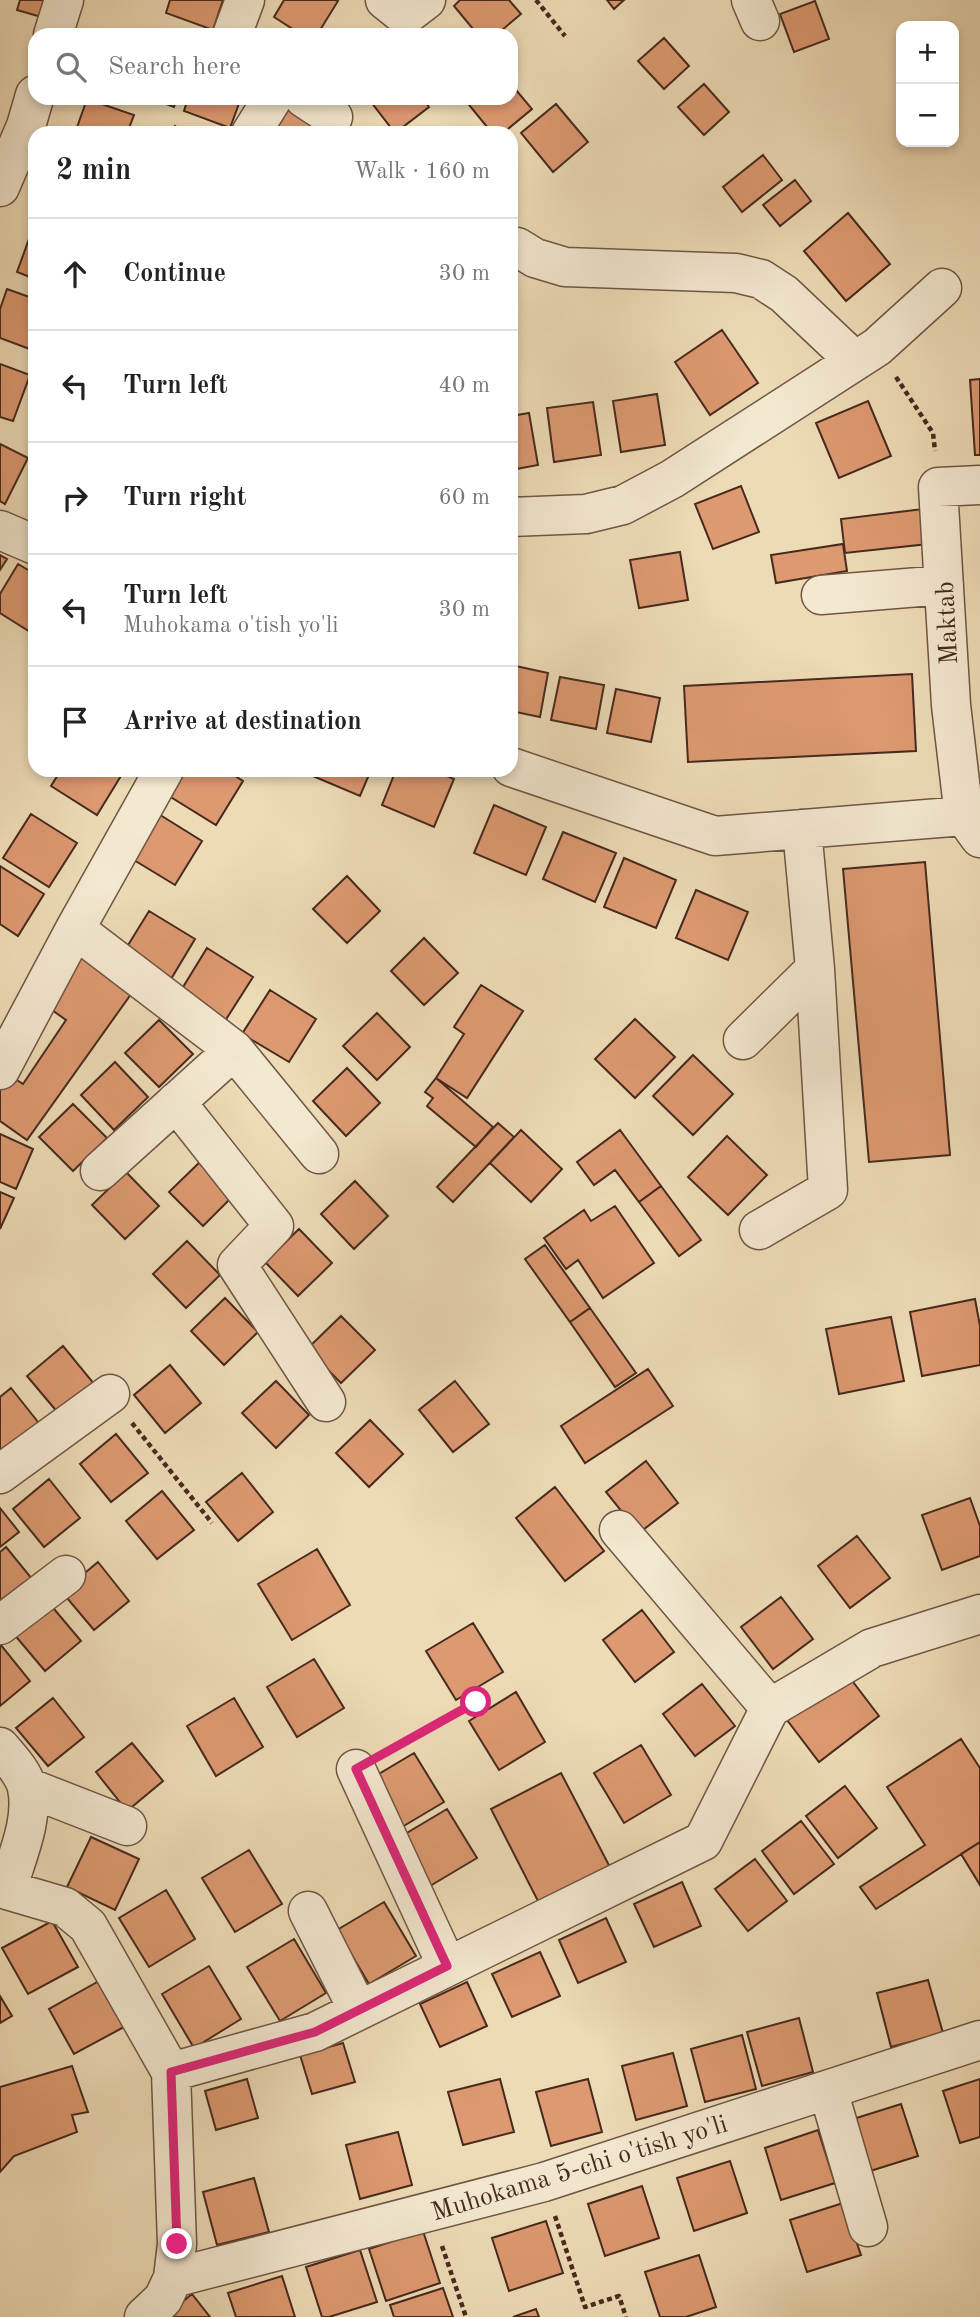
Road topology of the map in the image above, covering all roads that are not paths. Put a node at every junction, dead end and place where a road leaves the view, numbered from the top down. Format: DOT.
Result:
graph roads {
  1 [pos="64,0"];
  2 [pos="245,0"];
  3 [pos="55,28"];
  4 [pos="235,28"];
  5 [pos="32,105"];
  6 [pos="269,105"];
  7 [pos="255,126"];
  8 [pos="0,187"];
  9 [pos="518,248"];
  10 [pos="943,288"];
  11 [pos="866,354"];
  12 [pos="980,485"];
  13 [pos="518,517"];
  14 [pos="0,530"];
  15 [pos="28,542"];
  16 [pos="944,585"];
  17 [pos="821,595"];
  18 [pos="965,705"];
  19 [pos="518,769"];
  20 [pos="160,777"];
  21 [pos="972,827"];
  22 [pos="802,829"];
  23 [pos="75,929"];
  24 [pos="815,969"];
  25 [pos="743,1040"];
  26 [pos="234,1051"];
  27 [pos="0,1070"];
  28 [pos="176,1102"];
  29 [pos="319,1154"];
  30 [pos="100,1171"];
  31 [pos="760,1230"];
  32 [pos="110,1394"];
  33 [pos="326,1402"];
  34 [pos="0,1474"];
  35 [pos="619,1530"];
  36 [pos="66,1575"];
  37 [pos="980,1614"];
  38 [pos="0,1625"];
  39 [pos="770,1708"];
  40 [pos="0,1747"];
  41 [pos="356,1769"];
  42 [pos="27,1787"];
  43 [pos="127,1826"];
  44 [pos="4,1891"];
  45 [pos="308,1911"];
  46 [pos="447,1966"];
  47 [pos="358,2010"];
  48 [pos="980,2040"];
  49 [pos="171,2072"];
  50 [pos="828,2090"];
  51 [pos="868,2227"];
  52 [pos="173,2278"];
  53 [pos="144,2317"];
  1 -- 3 [label="street"];
  2 -- 4 [label="street"];
  5 -- 8 [label="street"];
  6 -- 7 [label="street"];
  9 -- 11 [label="street"];
  10 -- 11 [label="street"];
  11 -- 13 [label="street"];
  12 -- 16 [label="street, Maktab"];
  14 -- 15 [label="street"];
  16 -- 17 [label="street"];
  16 -- 18 [label="street, Maktab"];
  18 -- 21 [label="street, Maktab"];
  19 -- 22 [label="street"];
  20 -- 23 [label="street"];
  21 -- 22 [label="street"];
  22 -- 24 [label="street"];
  23 -- 26 [label="street"];
  23 -- 27 [label="street"];
  24 -- 25 [label="street"];
  24 -- 31 [label="street"];
  26 -- 28 [label="street"];
  26 -- 29 [label="street"];
  28 -- 30 [label="street"];
  28 -- 33 [label="street"];
  32 -- 34 [label="street"];
  35 -- 39 [label="street"];
  36 -- 38 [label="street"];
  37 -- 39 [label="street"];
  39 -- 46 [label="street"];
  40 -- 42 [label="street"];
  41 -- 46 [label="street"];
  42 -- 43 [label="street"];
  42 -- 44 [label="street"];
  44 -- 49 [label="street"];
  45 -- 47 [label="street"];
  46 -- 47 [label="street"];
  47 -- 49 [label="street"];
  48 -- 50 [label="street, Muhokama 5-chi o'tish yo'li"];
  49 -- 52 [label="street"];
  50 -- 51 [label="street"];
  50 -- 52 [label="street, Muhokama 5-chi o'tish yo'li"];
  52 -- 53 [label="street"];
}
